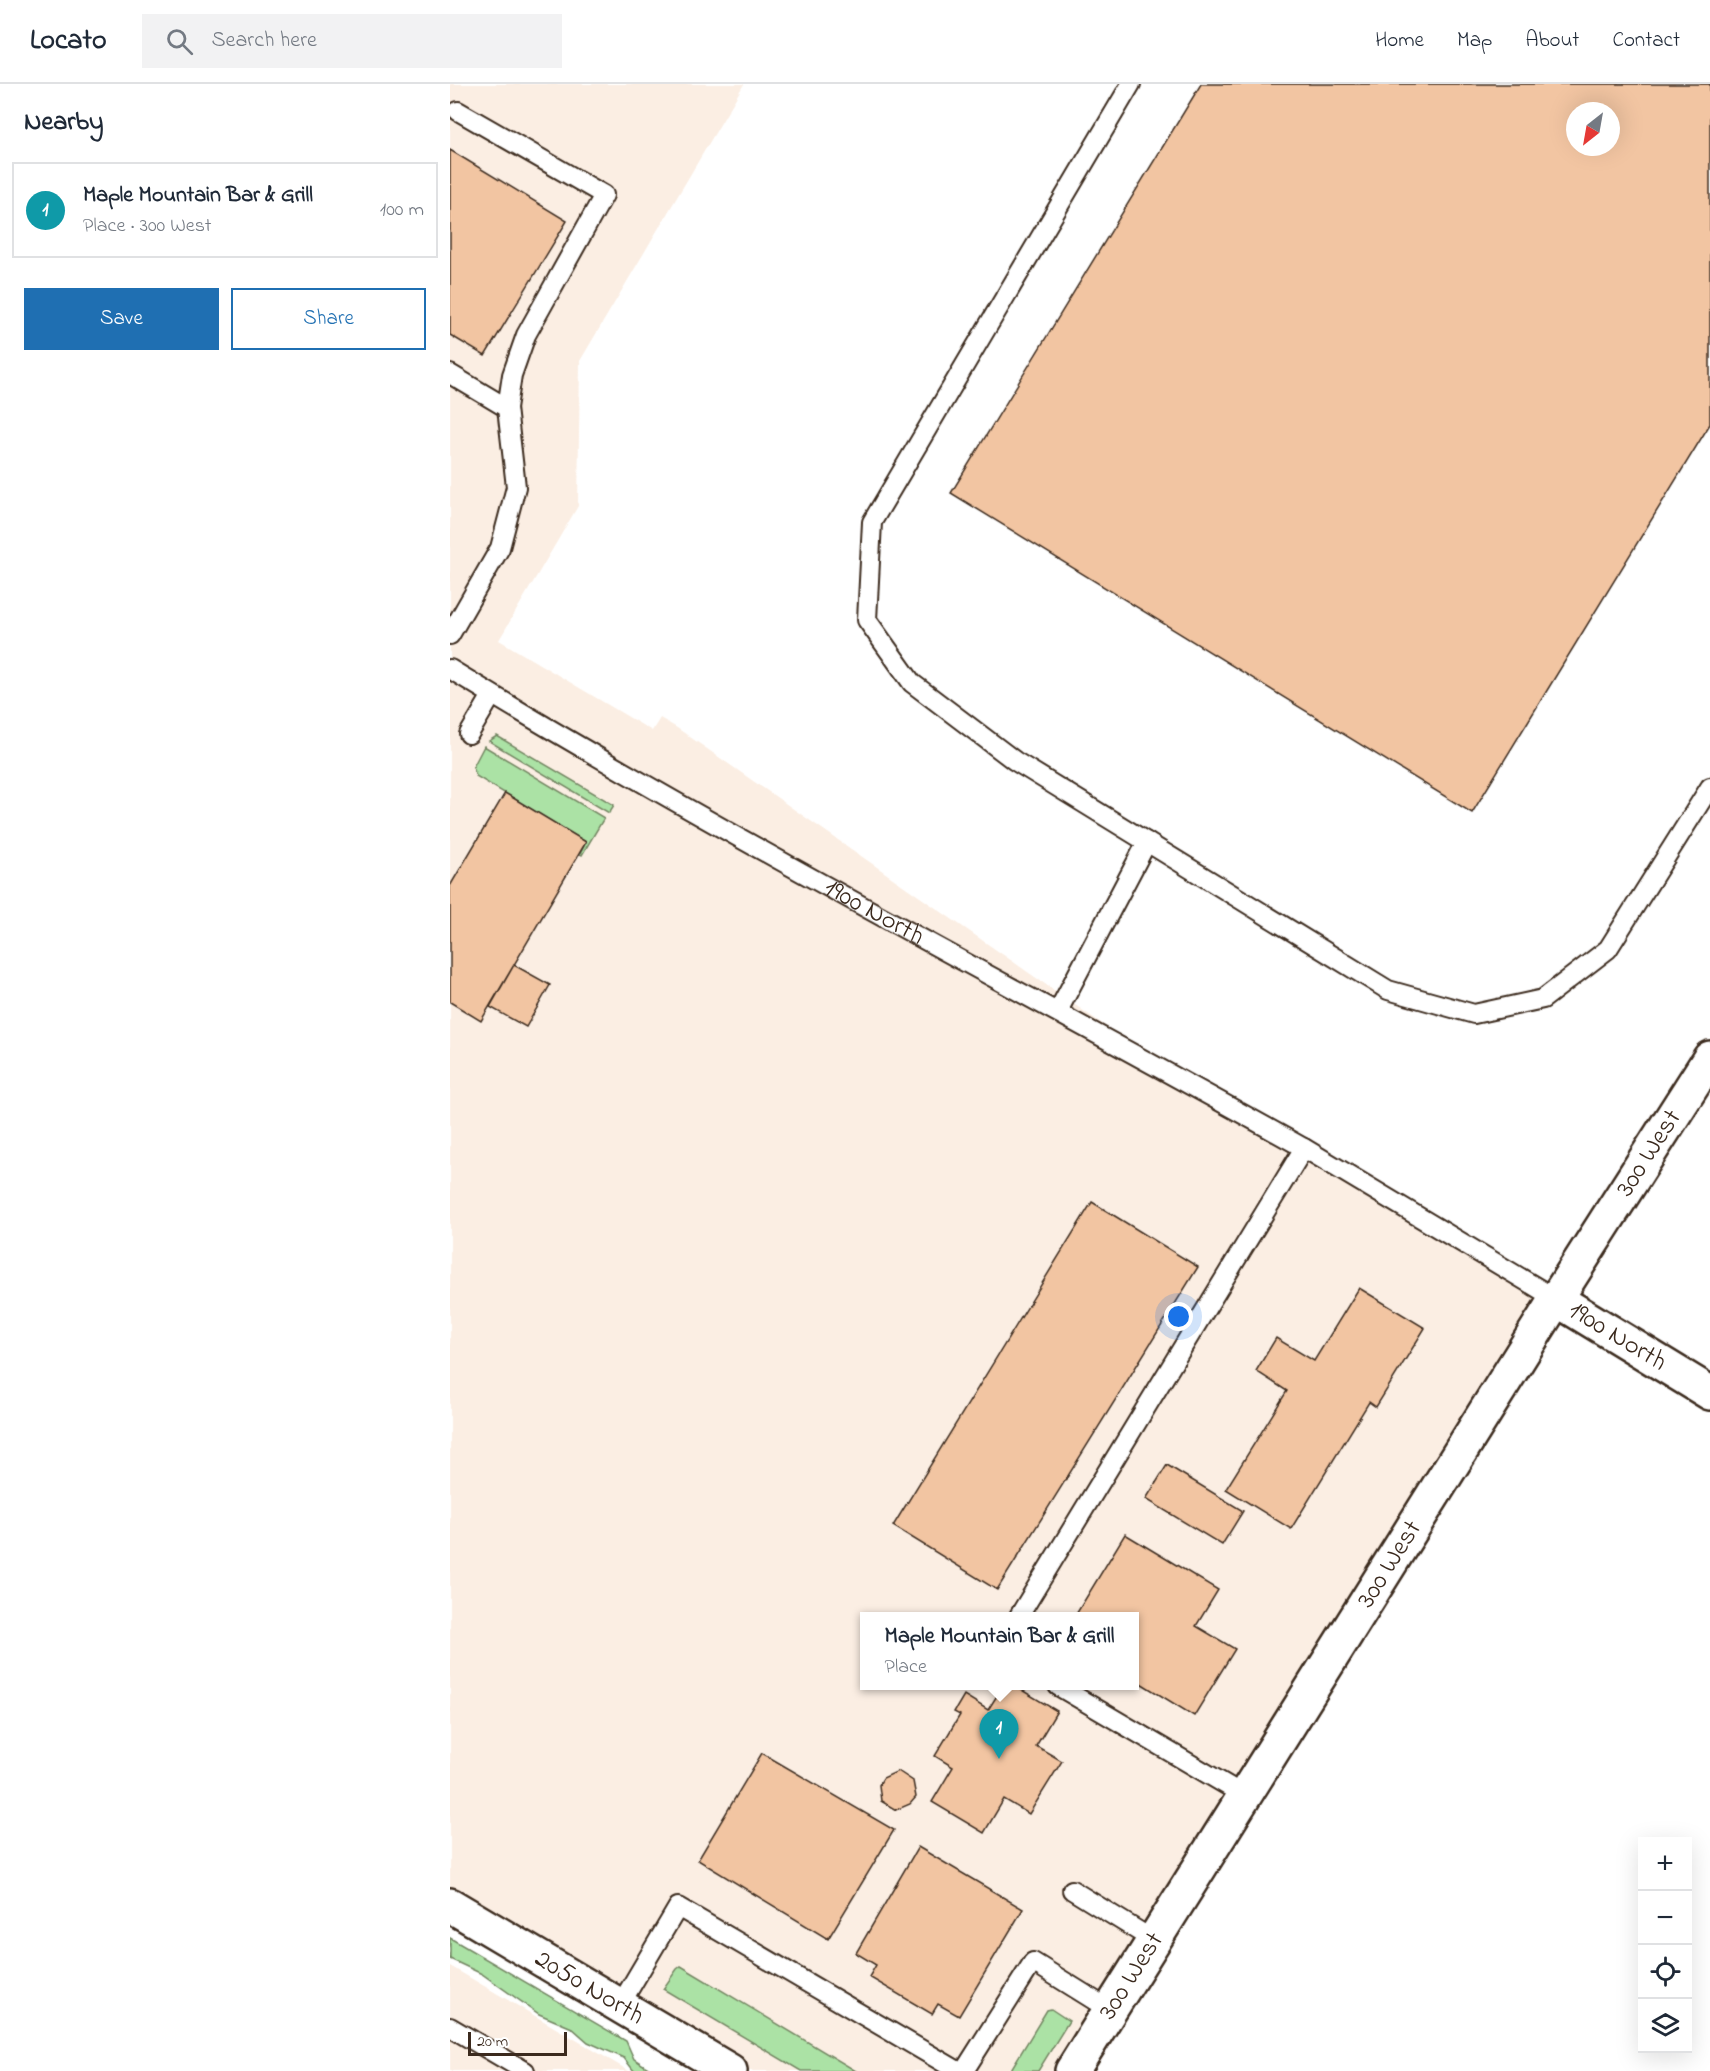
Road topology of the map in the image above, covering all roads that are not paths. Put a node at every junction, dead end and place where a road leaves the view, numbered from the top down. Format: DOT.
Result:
graph roads {
  1 [pos="1131,84"];
  2 [pos="458,111"];
  3 [pos="450,374"];
  4 [pos="507,408"];
  5 [pos="450,634"];
  6 [pos="450,669"];
  7 [pos="492,694"];
  8 [pos="469,734"];
  9 [pos="1710,787"];
  10 [pos="1147,842"];
  11 [pos="1058,1011"];
  12 [pos="1708,1067"];
  13 [pos="1304,1148"];
  14 [pos="1556,1299"];
  15 [pos="1710,1393"];
  16 [pos="1022,1612"];
  17 [pos="1065,1690"];
  18 [pos="1245,1796"];
  19 [pos="1072,1890"];
  20 [pos="450,1905"];
  21 [pos="1153,1940"];
  22 [pos="620,2005"];
  23 [pos="1110,2010"];
  24 [pos="450,2027"];
  25 [pos="525,2071"];
  26 [pos="730,2071"];
  27 [pos="958,2071"];
  28 [pos="964,2071"];
  29 [pos="1072,2071"];
  1 -- 10 [label="lane"];
  2 -- 4 [label="lane"];
  3 -- 4 [label="lane"];
  4 -- 5 [label="lane"];
  6 -- 7 [label="lane, 1900 North"];
  7 -- 8 [label="lane"];
  7 -- 11 [label="lane, 1900 North"];
  9 -- 10 [label="lane"];
  10 -- 11 [label="lane"];
  11 -- 13 [label="lane, 1900 North"];
  12 -- 14 [label="street, 300 West"];
  13 -- 14 [label="lane, 1900 North"];
  13 -- 16 [label="lane"];
  14 -- 15 [label="street, 1900 North"];
  14 -- 18 [label="street, 300 West"];
  17 -- 18 [label="lane"];
  18 -- 21 [label="street, 300 West"];
  19 -- 21 [label="lane"];
  20 -- 22 [label="street, 2050 North"];
  21 -- 23 [label="street, 300 West"];
  22 -- 26 [label="street, 2050 North"];
  22 -- 27 [label="lane"];
  23 -- 28 [label="lane"];
  23 -- 29 [label="street, 300 West"];
  24 -- 25 [label="lane"];
}
